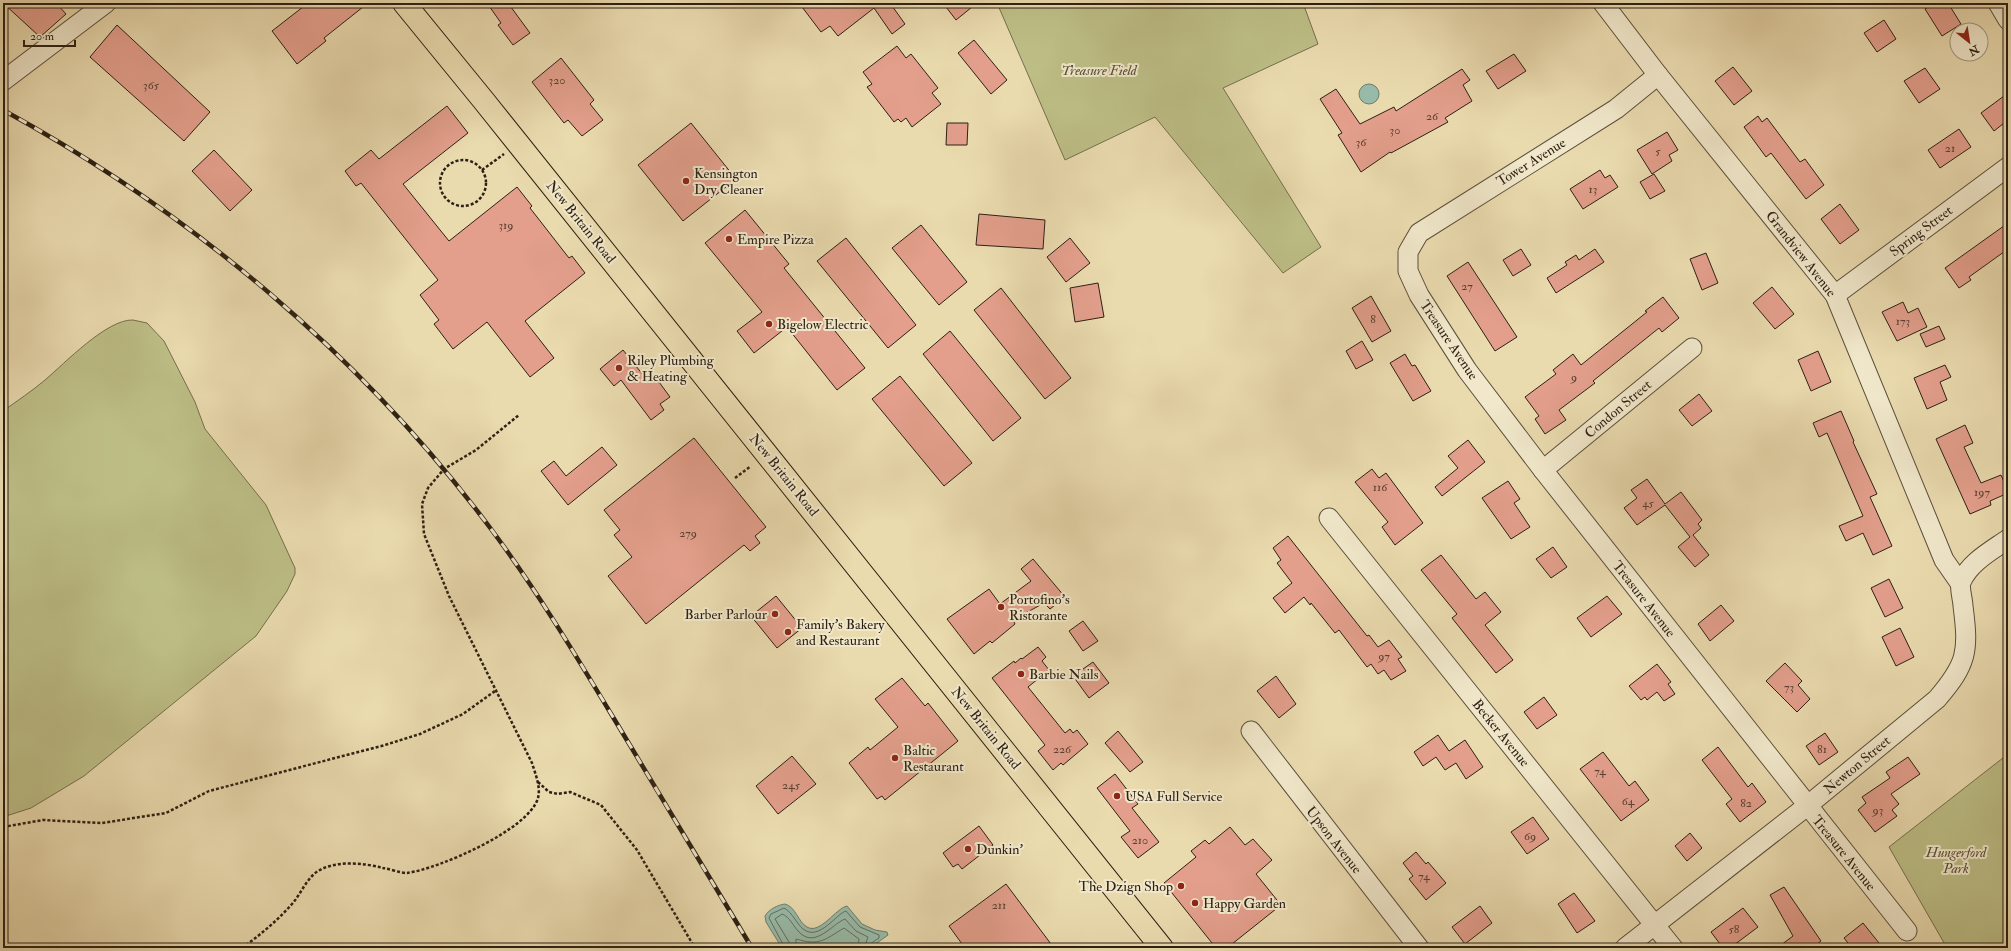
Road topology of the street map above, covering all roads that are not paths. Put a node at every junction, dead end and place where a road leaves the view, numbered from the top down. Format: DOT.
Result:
graph roads {
  1 [pos="106,3"];
  2 [pos="404,3"];
  3 [pos="1603,3"];
  4 [pos="1998,3"];
  5 [pos="2008,20"];
  6 [pos="1658,75"];
  7 [pos="3,80"];
  8 [pos="2008,167"];
  9 [pos="1408,252"];
  10 [pos="1835,296"];
  11 [pos="1692,348"];
  12 [pos="1543,470"];
  13 [pos="1329,518"];
  14 [pos="2008,539"];
  15 [pos="1960,583"];
  16 [pos="1251,731"];
  17 [pos="1807,806"];
  18 [pos="1655,925"];
  19 [pos="1906,932"];
  20 [pos="1162,948"];
  21 [pos="1419,948"];
  22 [pos="1625,948"];
  23 [pos="1673,948"];
  1 -- 7 [label="street"];
  2 -- 20 [label="main road, New Britain Road"];
  3 -- 6 [label="street, Grandview Avenue"];
  4 -- 5 [label="street"];
  6 -- 9 [label="street, Tower Avenue"];
  6 -- 10 [label="street, Grandview Avenue"];
  8 -- 10 [label="street, Spring Street"];
  9 -- 12 [label="street, Treasure Avenue"];
  10 -- 15 [label="street, Grandview Avenue"];
  11 -- 12 [label="street, Condon Street"];
  12 -- 17 [label="street, Treasure Avenue"];
  13 -- 18 [label="street, Becker Avenue"];
  14 -- 15 [label="street"];
  15 -- 17 [label="street, Newton Street"];
  16 -- 21 [label="street, Upson Avenue"];
  17 -- 18 [label="street, Newton Street"];
  17 -- 19 [label="street, Treasure Avenue"];
  18 -- 22 [label="street, Newton Street"];
  18 -- 23 [label="street, Becker Avenue"];
}
